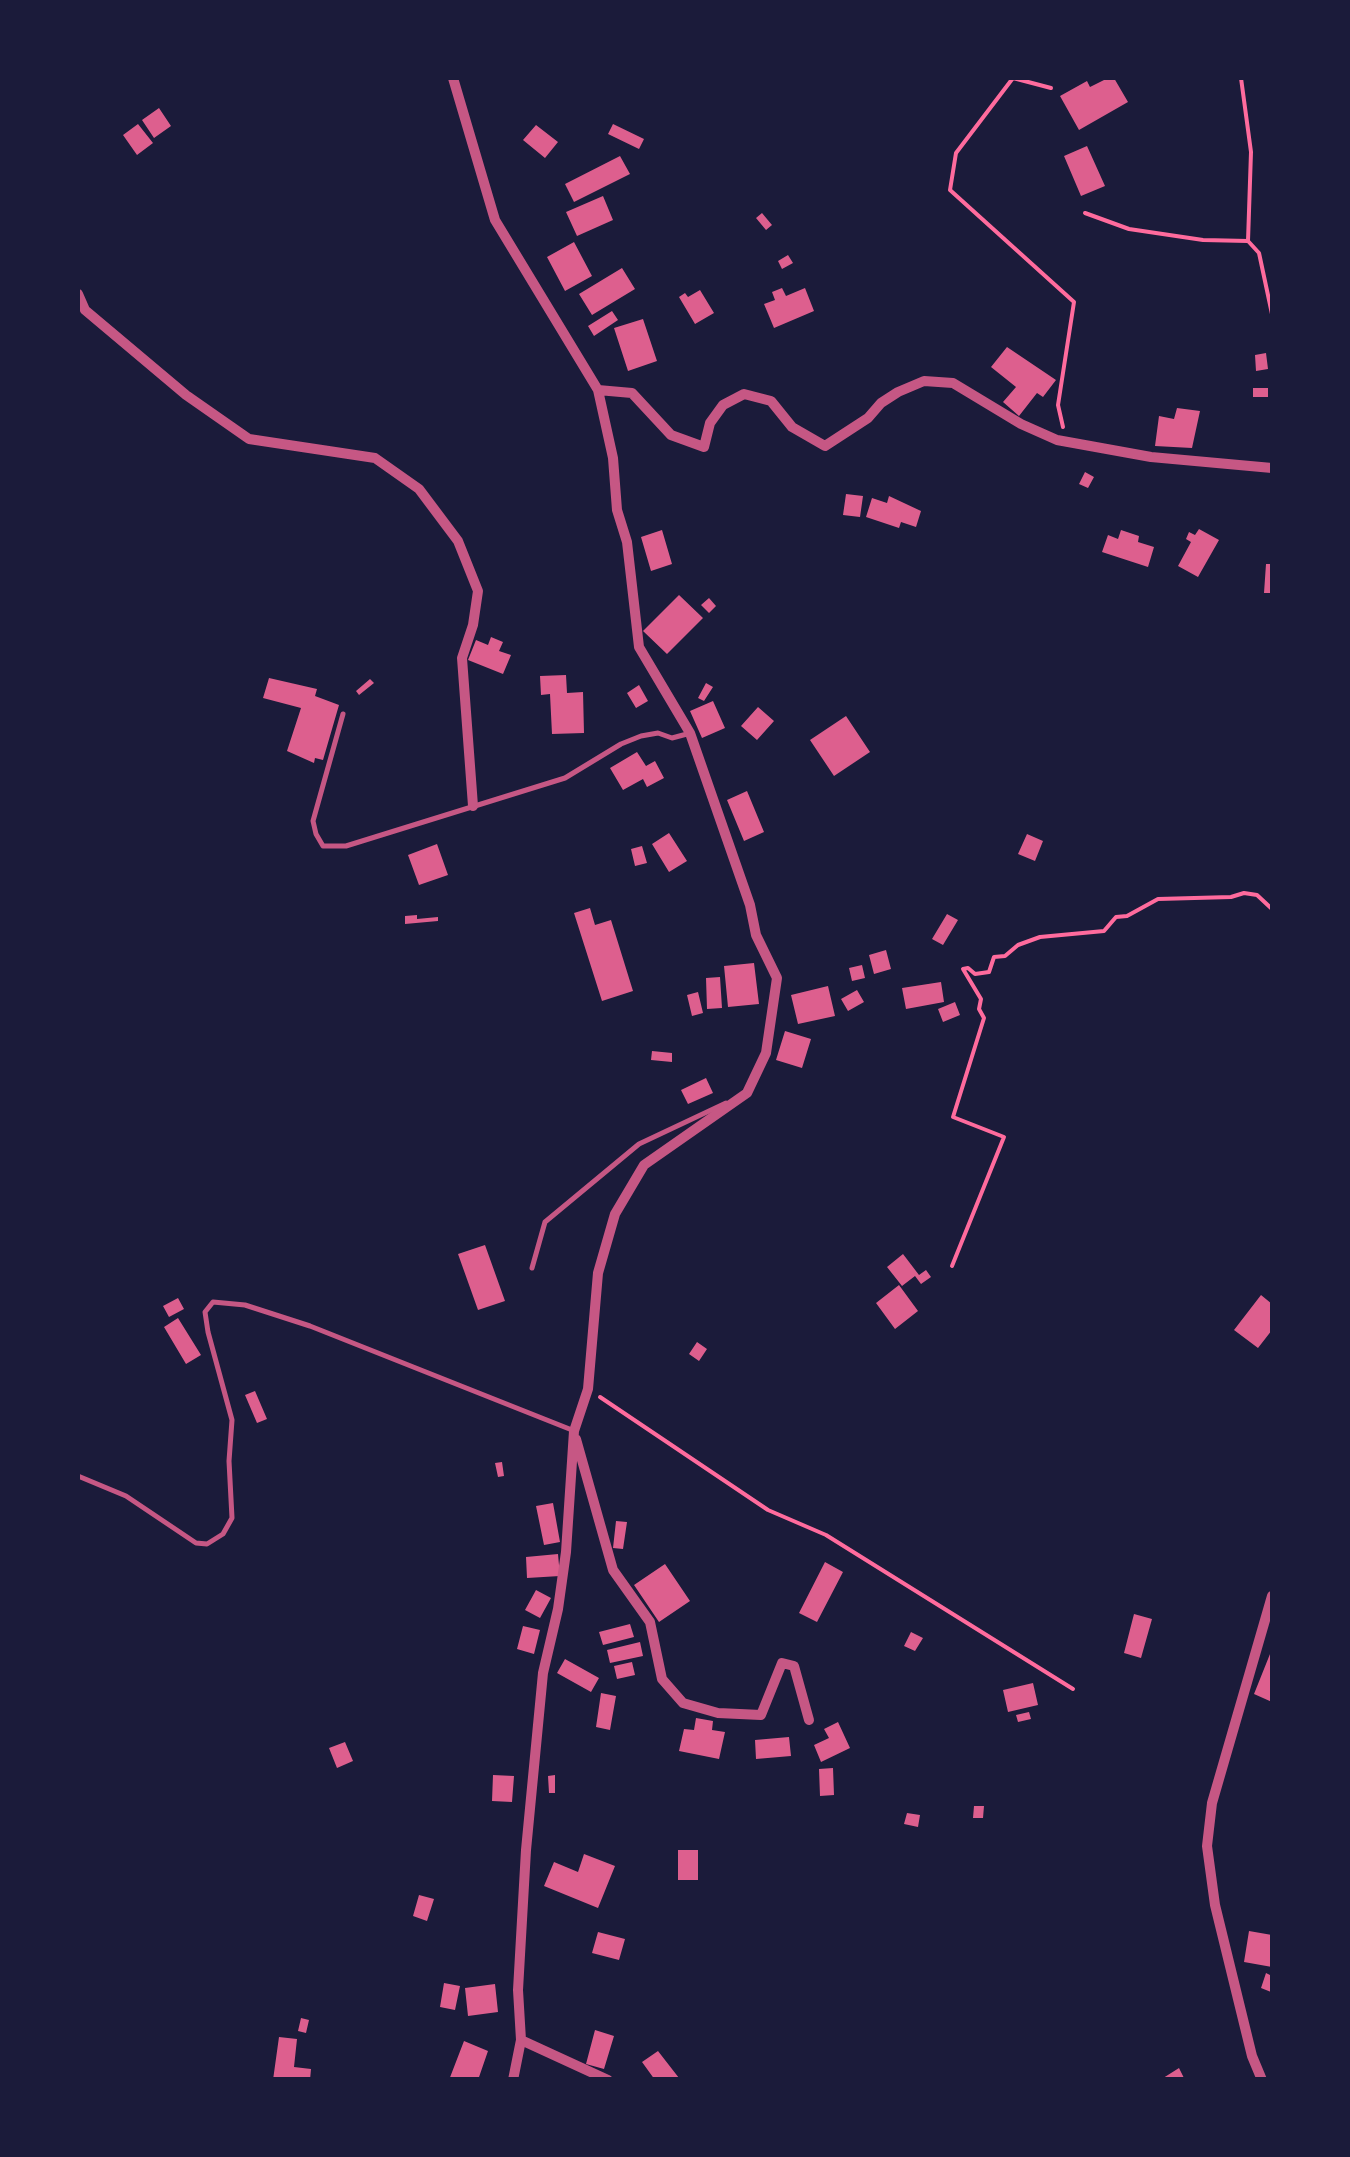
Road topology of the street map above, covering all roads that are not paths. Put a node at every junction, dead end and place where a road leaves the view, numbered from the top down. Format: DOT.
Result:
graph roads {
  1 [pos="453,78"];
  2 [pos="78,294"];
  3 [pos="598,390"];
  4 [pos="1272,468"];
  5 [pos="343,714"];
  6 [pos="690,733"];
  7 [pos="473,806"];
  8 [pos="747,1092"];
  9 [pos="532,1268"];
  10 [pos="574,1431"];
  11 [pos="78,1476"];
  12 [pos="1272,1596"];
  13 [pos="809,1720"];
  14 [pos="521,2040"];
  15 [pos="513,2080"];
  16 [pos="608,2080"];
  17 [pos="1262,2080"];
  1 -- 3 [label="street"];
  2 -- 7 [label="street"];
  3 -- 4 [label="street"];
  3 -- 6 [label="street"];
  5 -- 7 [label="lane"];
  6 -- 7 [label="lane"];
  6 -- 8 [label="street"];
  8 -- 9 [label="lane"];
  8 -- 10 [label="street"];
  10 -- 11 [label="lane"];
  10 -- 13 [label="street"];
  10 -- 14 [label="street"];
  12 -- 17 [label="street"];
  14 -- 15 [label="street"];
  14 -- 16 [label="street"];
}
